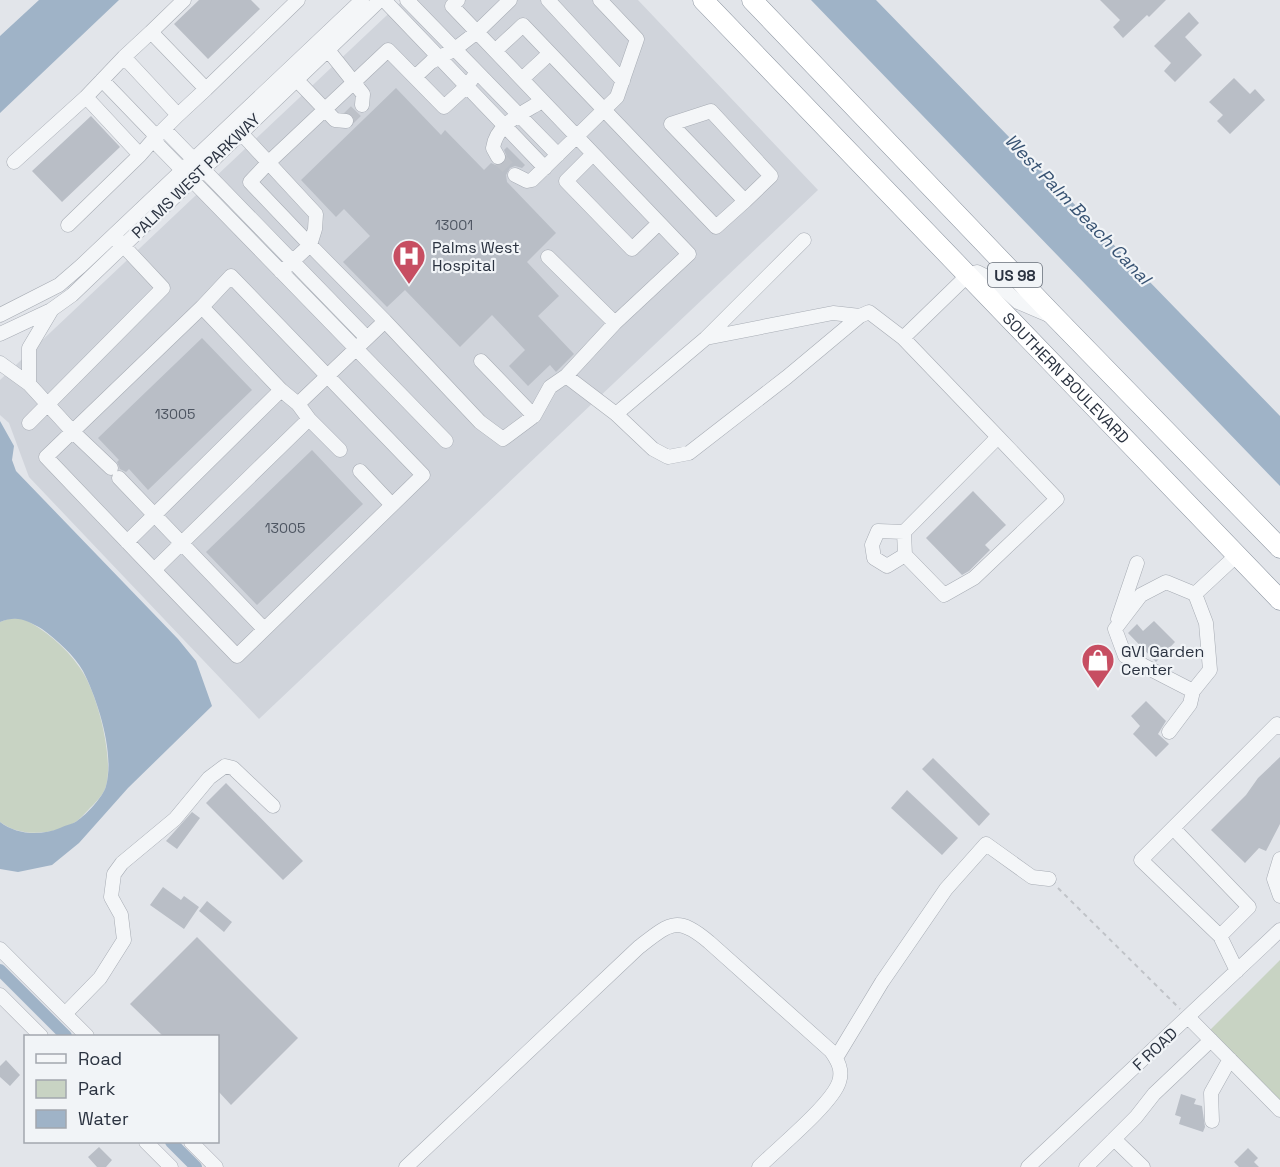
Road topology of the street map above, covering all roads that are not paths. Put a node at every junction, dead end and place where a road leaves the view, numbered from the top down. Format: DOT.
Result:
graph roads {
  1 [pos="184,0"];
  2 [pos="277,0"];
  3 [pos="298,0"];
  4 [pos="362,0"];
  5 [pos="382,0"];
  6 [pos="407,0"];
  7 [pos="458,0"];
  8 [pos="510,0"];
  9 [pos="548,0"];
  10 [pos="600,0"];
  11 [pos="703,0"];
  12 [pos="752,0"];
  13 [pos="287,11"];
  14 [pos="152,32"];
  15 [pos="477,32"];
  16 [pos="455,49"];
  17 [pos="328,50"];
  18 [pos="495,51"];
  19 [pos="549,54"];
  20 [pos="124,57"];
  21 [pos="440,58"];
  22 [pos="477,72"];
  23 [pos="292,75"];
  24 [pos="415,77"];
  25 [pos="102,80"];
  26 [pos="522,80"];
  27 [pos="623,81"];
  28 [pos="354,82"];
  29 [pos="466,86"];
  30 [pos="206,88"];
  31 [pos="86,97"];
  32 [pos="542,101"];
  33 [pos="362,105"];
  34 [pos="325,109"];
  35 [pos="603,111"];
  36 [pos="178,115"];
  37 [pos="519,115"];
  38 [pos="346,121"];
  39 [pos="505,126"];
  40 [pos="241,134"];
  41 [pos="158,135"];
  42 [pos="576,137"];
  43 [pos="140,154"];
  44 [pos="593,154"];
  45 [pos="558,155"];
  46 [pos="498,157"];
  47 [pos="14,162"];
  48 [pos="268,163"];
  49 [pos="199,164"];
  50 [pos="545,168"];
  51 [pos="187,175"];
  52 [pos="515,175"];
  53 [pos="745,201"];
  54 [pos="659,223"];
  55 [pos="68,225"];
  56 [pos="804,240"];
  57 [pos="119,241"];
  58 [pos="310,245"];
  59 [pos="548,257"];
  60 [pos="292,260"];
  61 [pos="281,272"];
  62 [pos="967,276"];
  63 [pos="202,307"];
  64 [pos="51,310"];
  65 [pos="0,315"];
  66 [pos="860,316"];
  67 [pos="1056,318"];
  68 [pos="385,321"];
  69 [pos="615,323"];
  70 [pos="0,334"];
  71 [pos="367,338"];
  72 [pos="706,338"];
  73 [pos="903,338"];
  74 [pos="356,348"];
  75 [pos="481,361"];
  76 [pos="0,363"];
  77 [pos="566,376"];
  78 [pos="327,377"];
  79 [pos="29,384"];
  80 [pos="281,390"];
  81 [pos="47,404"];
  82 [pos="298,404"];
  83 [pos="616,414"];
  84 [pos="534,416"];
  85 [pos="309,419"];
  86 [pos="29,423"];
  87 [pos="72,431"];
  88 [pos="998,437"];
  89 [pos="446,441"];
  90 [pos="340,450"];
  91 [pos="360,471"];
  92 [pos="392,505"];
  93 [pos="155,516"];
  94 [pos="904,532"];
  95 [pos="127,542"];
  96 [pos="181,543"];
  97 [pos="1280,548"];
  98 [pos="904,555"];
  99 [pos="1237,555"];
  100 [pos="1137,562"];
  101 [pos="154,570"];
  102 [pos="1194,594"];
  103 [pos="1280,600"];
  104 [pos="264,629"];
  105 [pos="1115,629"];
  106 [pos="1193,691"];
  107 [pos="1280,727"];
  108 [pos="1169,732"];
  109 [pos="273,806"];
  110 [pos="1173,828"];
  111 [pos="1280,859"];
  112 [pos="1049,879"];
  113 [pos="1280,896"];
  114 [pos="1280,930"];
  115 [pos="1220,936"];
  116 [pos="0,949"];
  117 [pos="1237,971"];
  118 [pos="0,995"];
  119 [pos="65,1014"];
  120 [pos="1188,1017"];
  121 [pos="40,1035"];
  122 [pos="86,1035"];
  123 [pos="1211,1040"];
  124 [pos="836,1058"];
  125 [pos="1230,1059"];
  126 [pos="1280,1110"];
  127 [pos="1212,1120"];
  128 [pos="1114,1139"];
  129 [pos="147,1143"];
  130 [pos="192,1143"];
  131 [pos="765,1165"];
  132 [pos="171,1167"];
  133 [pos="216,1167"];
  134 [pos="406,1167"];
  135 [pos="1028,1167"];
  136 [pos="1086,1167"];
  137 [pos="1143,1167"];
  1 -- 14 [label="street"];
  2 -- 13 [label="street"];
  3 -- 13 [label="street"];
  4 -- 23 [label="street, PALMS WEST PARKWAY"];
  5 -- 17 [label="street, PALMS WEST PARKWAY"];
  5 -- 21 [label="street"];
  6 -- 16 [label="street"];
  7 -- 15 [label="street"];
  8 -- 15 [label="street"];
  9 -- 27 [label="street"];
  10 -- 27 [label="street"];
  11 -- 62 [label="highway, SOUTHERN BOULEVARD / US 98"];
  12 -- 67 [label="highway, SOUTHERN BOULEVARD / US 98"];
  13 -- 30 [label="street"];
  14 -- 20 [label="street"];
  14 -- 30 [label="street"];
  15 -- 16 [label="street"];
  15 -- 18 [label="street"];
  16 -- 21 [label="street"];
  16 -- 22 [label="street"];
  17 -- 23 [label="street, PALMS WEST PARKWAY"];
  17 -- 28 [label="street"];
  18 -- 19 [label="street"];
  18 -- 26 [label="street"];
  19 -- 26 [label="street"];
  19 -- 35 [label="street"];
  20 -- 25 [label="street"];
  20 -- 36 [label="street"];
  21 -- 24 [label="street"];
  21 -- 29 [label="street"];
  22 -- 29 [label="street"];
  22 -- 37 [label="street"];
  23 -- 34 [label="street"];
  23 -- 40 [label="street, PALMS WEST PARKWAY"];
  23 -- 49 [label="street, PALMS WEST PARKWAY"];
  24 -- 28 [label="street"];
  24 -- 29 [label="street"];
  25 -- 31 [label="street"];
  25 -- 41 [label="street"];
  26 -- 32 [label="street"];
  27 -- 35 [label="street"];
  28 -- 33 [label="street"];
  28 -- 34 [label="street"];
  29 -- 39 [label="street"];
  30 -- 36 [label="street"];
  31 -- 43 [label="street"];
  31 -- 47 [label="street"];
  32 -- 37 [label="street"];
  32 -- 42 [label="street"];
  34 -- 38 [label="street"];
  34 -- 48 [label="street"];
  35 -- 42 [label="street"];
  35 -- 53 [label="street"];
  36 -- 41 [label="street"];
  37 -- 39 [label="street"];
  37 -- 45 [label="street"];
  39 -- 46 [label="street"];
  39 -- 50 [label="street"];
  40 -- 48 [label="street"];
  40 -- 49 [label="street, PALMS WEST PARKWAY"];
  41 -- 43 [label="street"];
  41 -- 49 [label="street"];
  41 -- 51 [label="street"];
  42 -- 44 [label="street"];
  42 -- 45 [label="street"];
  43 -- 55 [label="street"];
  44 -- 54 [label="street"];
  44 -- 54 [label="street"];
  45 -- 50 [label="street"];
  48 -- 58 [label="street"];
  48 -- 58 [label="street"];
  49 -- 51 [label="street, PALMS WEST PARKWAY"];
  49 -- 60 [label="street"];
  50 -- 52 [label="street"];
  51 -- 57 [label="street, PALMS WEST PARKWAY"];
  51 -- 61 [label="street"];
  53 -- 53 [label="street"];
  54 -- 69 [label="street"];
  56 -- 72 [label="street"];
  57 -- 64 [label="street, PALMS WEST PARKWAY"];
  57 -- 65 [label="street, PALMS WEST PARKWAY"];
  57 -- 81 [label="street"];
  58 -- 60 [label="street"];
  58 -- 68 [label="street"];
  59 -- 69 [label="street"];
  60 -- 61 [label="street"];
  60 -- 71 [label="street"];
  61 -- 74 [label="street"];
  62 -- 67 [label="street"];
  62 -- 73 [label="street"];
  62 -- 99 [label="highway, SOUTHERN BOULEVARD / US 98"];
  63 -- 78 [label="street"];
  63 -- 80 [label="street"];
  63 -- 87 [label="street"];
  64 -- 70 [label="street, PALMS WEST PARKWAY"];
  64 -- 79 [label="street"];
  66 -- 72 [label="street"];
  66 -- 73 [label="street"];
  66 -- 83 [label="street"];
  67 -- 97 [label="highway, SOUTHERN BOULEVARD / US 98"];
  68 -- 71 [label="street"];
  68 -- 84 [label="street"];
  69 -- 77 [label="street"];
  71 -- 74 [label="street"];
  72 -- 83 [label="street"];
  73 -- 88 [label="street"];
  74 -- 78 [label="street"];
  74 -- 89 [label="street"];
  75 -- 84 [label="street"];
  76 -- 79 [label="street"];
  77 -- 83 [label="street"];
  77 -- 84 [label="street"];
  78 -- 82 [label="street"];
  78 -- 92 [label="street"];
  79 -- 81 [label="street"];
  80 -- 82 [label="street"];
  80 -- 93 [label="street"];
  81 -- 86 [label="street"];
  81 -- 87 [label="street"];
  82 -- 85 [label="street"];
  85 -- 90 [label="street"];
  85 -- 96 [label="street"];
  87 -- 93 [label="street"];
  87 -- 95 [label="street"];
  88 -- 94 [label="street"];
  88 -- 98 [label="street"];
  91 -- 92 [label="street"];
  92 -- 104 [label="street"];
  93 -- 95 [label="street"];
  93 -- 96 [label="street"];
  94 -- 98 [label="street"];
  94 -- 98 [label="street"];
  95 -- 101 [label="street"];
  96 -- 101 [label="street"];
  96 -- 104 [label="street"];
  99 -- 102 [label="street"];
  99 -- 103 [label="highway, SOUTHERN BOULEVARD / US 98"];
  100 -- 105 [label="street"];
  101 -- 104 [label="street"];
  102 -- 105 [label="street"];
  102 -- 106 [label="street"];
  105 -- 106 [label="street"];
  106 -- 108 [label="street"];
  107 -- 110 [label="street"];
  109 -- 119 [label="street"];
  110 -- 115 [label="street"];
  110 -- 115 [label="street"];
  111 -- 113 [label="street"];
  112 -- 124 [label="street"];
  114 -- 117 [label="street, F ROAD"];
  115 -- 117 [label="street"];
  116 -- 119 [label="street"];
  117 -- 120 [label="street, F ROAD"];
  118 -- 121 [label="street"];
  119 -- 122 [label="street"];
  120 -- 123 [label="street"];
  120 -- 135 [label="street, F ROAD"];
  123 -- 125 [label="street"];
  123 -- 128 [label="street"];
  124 -- 131 [label="street"];
  124 -- 134 [label="street"];
  125 -- 126 [label="street"];
  125 -- 127 [label="street"];
  128 -- 136 [label="street"];
  128 -- 137 [label="street"];
  129 -- 132 [label="street"];
  130 -- 133 [label="street"];
}
